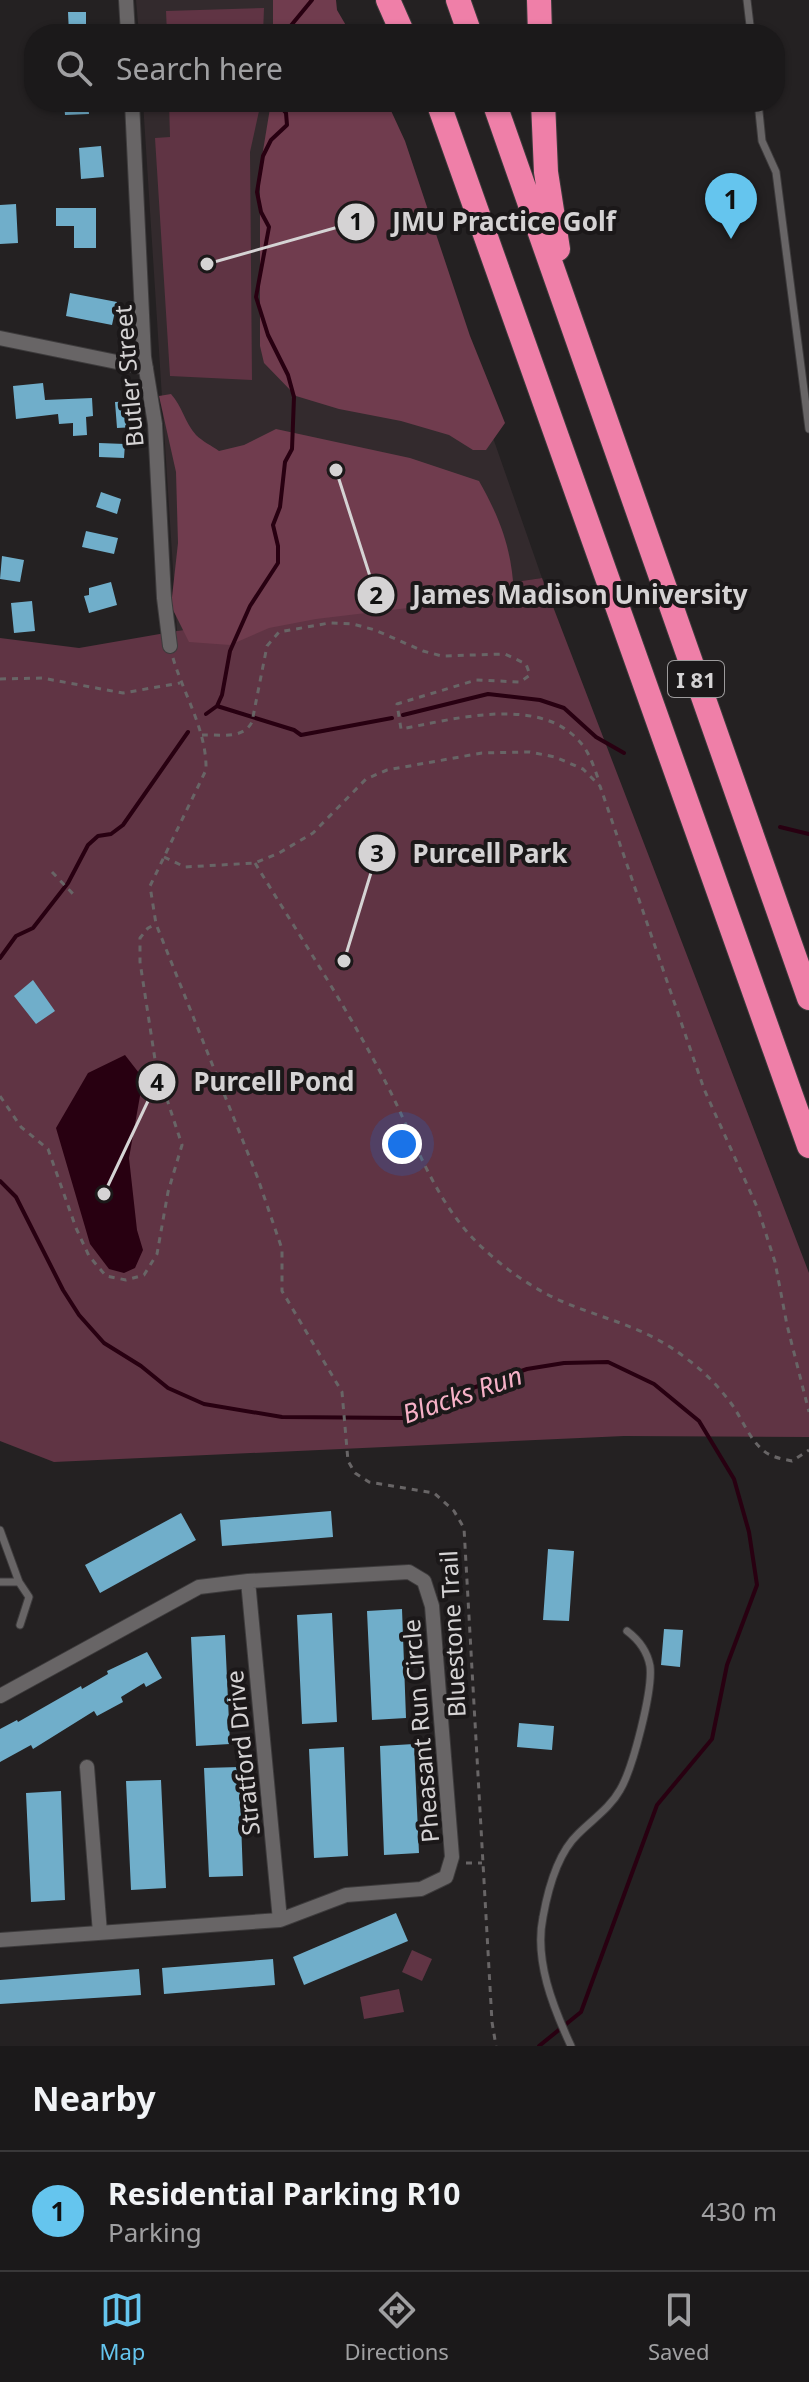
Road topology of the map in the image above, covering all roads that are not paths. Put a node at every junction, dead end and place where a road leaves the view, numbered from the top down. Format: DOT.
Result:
graph roads {
  1 [pos="126,0"];
  2 [pos="388,0"];
  3 [pos="405,0"];
  4 [pos="458,0"];
  5 [pos="539,0"];
  6 [pos="747,0"];
  7 [pos="127,24"];
  8 [pos="399,24"];
  9 [pos="413,24"];
  10 [pos="466,24"];
  11 [pos="540,24"];
  12 [pos="750,24"];
  13 [pos="133,112"];
  14 [pos="440,112"];
  15 [pos="498,112"];
  16 [pos="543,112"];
  17 [pos="759,112"];
  18 [pos="0,338"];
  19 [pos="585,360"];
  20 [pos="146,368"];
  21 [pos="809,429"];
  22 [pos="170,646"];
  23 [pos="809,998"];
  24 [pos="809,1146"];
  25 [pos="0,1530"];
  26 [pos="248,1581"];
  27 [pos="0,1582"];
  28 [pos="19,1582"];
  29 [pos="20,1625"];
  30 [pos="627,1631"];
  31 [pos="0,1696"];
  32 [pos="87,1767"];
  33 [pos="280,1920"];
  34 [pos="100,1933"];
  35 [pos="0,1940"];
  36 [pos="571,2046"];
  1 -- 7 [label="street"];
  2 -- 8 [label="highway"];
  3 -- 9 [label="highway"];
  4 -- 10 [label="highway"];
  5 -- 11 [label="highway"];
  6 -- 12 [label="lane"];
  13 -- 20 [label="street, Butler Street"];
  14 -- 24 [label="highway, I 81"];
  15 -- 19 [label="highway, I 81"];
  16 -- 19 [label="highway"];
  17 -- 21 [label="lane"];
  18 -- 20 [label="street"];
  19 -- 23 [label="highway, I 81"];
  20 -- 22 [label="street, Butler Street"];
  25 -- 28 [label="lane"];
  26 -- 31 [label="street, Pheasant Run Circle"];
  26 -- 33 [label="street, Stratford Drive"];
  26 -- 33 [label="street, Pheasant Run Circle"];
  27 -- 28 [label="lane"];
  28 -- 29 [label="lane"];
  30 -- 36 [label="lane"];
  32 -- 34 [label="street"];
  33 -- 34 [label="street, Pheasant Run Circle"];
  34 -- 35 [label="street, Pheasant Run Circle"];
}
